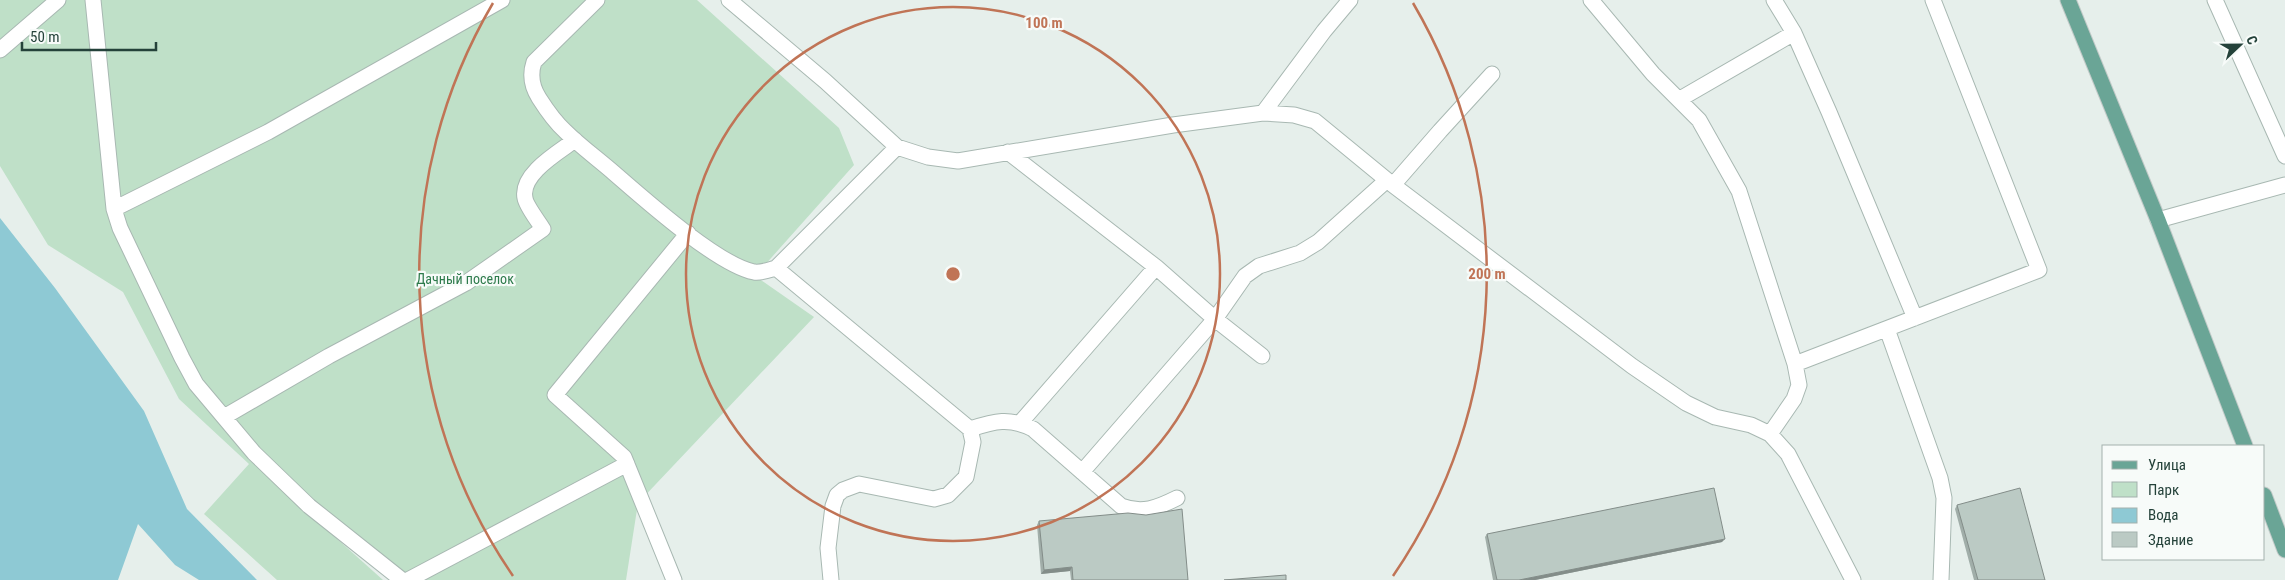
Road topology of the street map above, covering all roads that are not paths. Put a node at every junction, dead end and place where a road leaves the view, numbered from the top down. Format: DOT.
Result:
graph roads {
  1 [pos="58,0"];
  2 [pos="93,0"];
  3 [pos="502,0"];
  4 [pos="597,0"];
  5 [pos="729,0"];
  6 [pos="1350,0"];
  7 [pos="1591,0"];
  8 [pos="1774,0"];
  9 [pos="1933,0"];
  10 [pos="2068,0"];
  11 [pos="2215,0"];
  12 [pos="1794,33"];
  13 [pos="0,50"];
  14 [pos="1492,74"];
  15 [pos="1680,99"];
  16 [pos="1263,112"];
  17 [pos="575,140"];
  18 [pos="897,147"];
  19 [pos="1008,152"];
  20 [pos="2285,156"];
  21 [pos="1390,183"];
  22 [pos="2285,185"];
  23 [pos="114,209"];
  24 [pos="2158,220"];
  25 [pos="688,233"];
  26 [pos="1156,267"];
  27 [pos="776,268"];
  28 [pos="1915,318"];
  29 [pos="1215,319"];
  30 [pos="1887,329"];
  31 [pos="1262,356"];
  32 [pos="1795,364"];
  33 [pos="224,417"];
  34 [pos="1020,422"];
  35 [pos="970,429"];
  36 [pos="1770,434"];
  37 [pos="2245,445"];
  38 [pos="627,464"];
  39 [pos="1082,472"];
  40 [pos="1177,498"];
  41 [pos="2265,498"];
  42 [pos="2285,550"];
  43 [pos="402,580"];
  44 [pos="408,580"];
  45 [pos="674,580"];
  46 [pos="832,580"];
  47 [pos="1853,580"];
  48 [pos="1941,580"];
  1 -- 13 [label="street"];
  2 -- 23 [label="street"];
  3 -- 23 [label="street"];
  4 -- 17 [label="street"];
  5 -- 18 [label="street"];
  6 -- 16 [label="street"];
  7 -- 15 [label="street"];
  8 -- 12 [label="street"];
  9 -- 28 [label="street"];
  10 -- 24 [label="main road"];
  11 -- 20 [label="street"];
  12 -- 15 [label="street"];
  12 -- 28 [label="street"];
  14 -- 21 [label="street"];
  15 -- 32 [label="street"];
  16 -- 19 [label="street"];
  16 -- 21 [label="street"];
  17 -- 25 [label="street"];
  17 -- 33 [label="street"];
  18 -- 19 [label="street"];
  18 -- 27 [label="street"];
  19 -- 26 [label="street"];
  21 -- 29 [label="street"];
  21 -- 36 [label="street"];
  22 -- 24 [label="street"];
  23 -- 33 [label="street"];
  24 -- 37 [label="main road"];
  25 -- 27 [label="street"];
  25 -- 38 [label="street"];
  26 -- 29 [label="street"];
  26 -- 34 [label="street"];
  27 -- 35 [label="street"];
  28 -- 30 [label="street"];
  29 -- 31 [label="street"];
  29 -- 39 [label="street"];
  30 -- 32 [label="street"];
  30 -- 48 [label="street"];
  32 -- 36 [label="street"];
  33 -- 43 [label="street"];
  34 -- 35 [label="street"];
  34 -- 39 [label="street"];
  35 -- 46 [label="street"];
  36 -- 47 [label="street"];
  38 -- 44 [label="street"];
  38 -- 45 [label="street"];
  39 -- 40 [label="street"];
  41 -- 42 [label="main road"];
}
